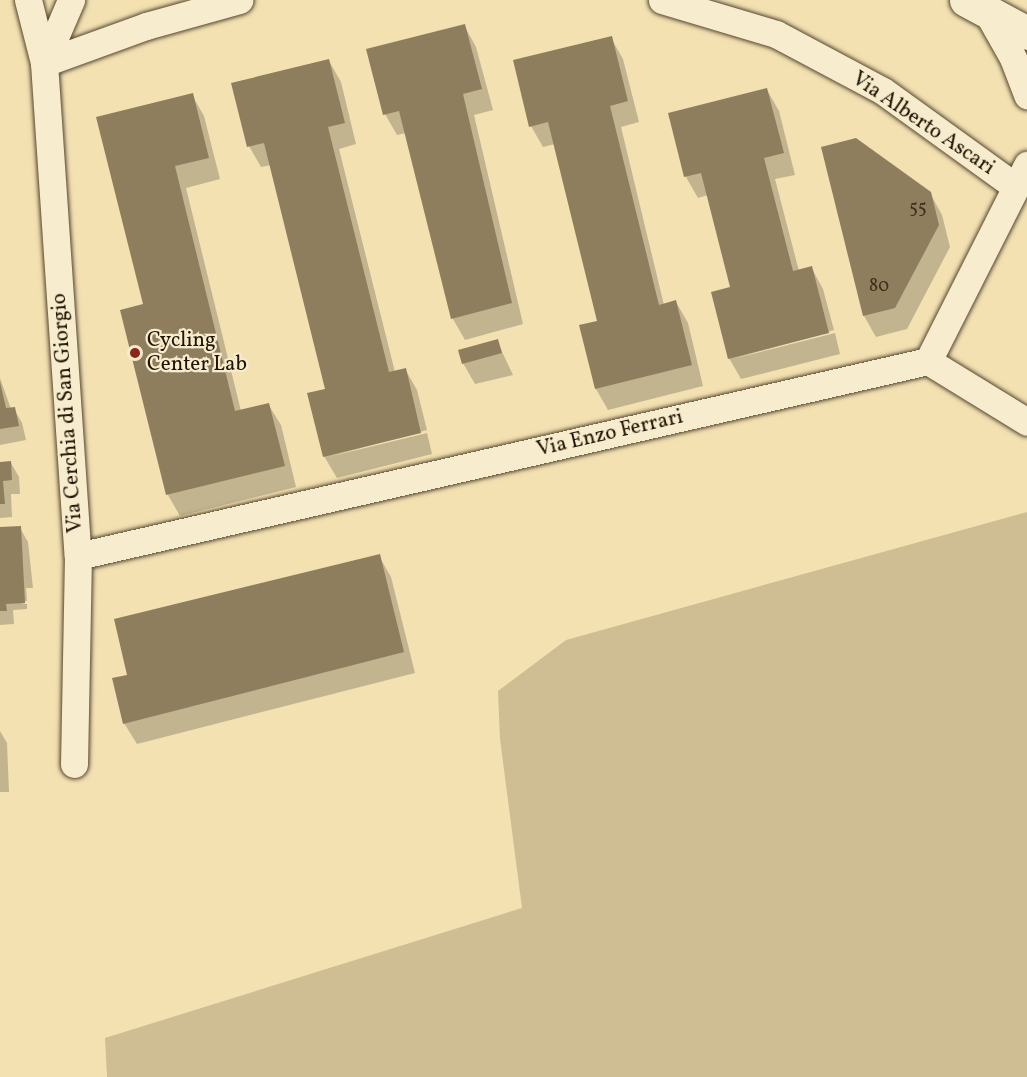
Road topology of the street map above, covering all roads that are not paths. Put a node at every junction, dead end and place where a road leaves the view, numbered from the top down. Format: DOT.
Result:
graph roads {
  1 [pos="28,0"];
  2 [pos="71,0"];
  3 [pos="239,0"];
  4 [pos="662,0"];
  5 [pos="972,3"];
  6 [pos="1027,33"];
  7 [pos="44,63"];
  8 [pos="1027,95"];
  9 [pos="1022,176"];
  10 [pos="928,361"];
  11 [pos="1027,422"];
  12 [pos="78,556"];
  13 [pos="74,764"];
  1 -- 7 [label="street, Via Cerchia di San Giorgio"];
  2 -- 7 [label="street, Via Cerchia di San Giorgio"];
  3 -- 7 [label="street"];
  4 -- 9 [label="street, Via Alberto Ascari"];
  5 -- 6 [label="main road"];
  5 -- 8 [label="street"];
  7 -- 12 [label="street, Via Cerchia di San Giorgio"];
  9 -- 10 [label="street"];
  10 -- 11 [label="street"];
  10 -- 12 [label="street, Via Enzo Ferrari"];
  12 -- 13 [label="street, Via Cerchia di San Giorgio"];
}
